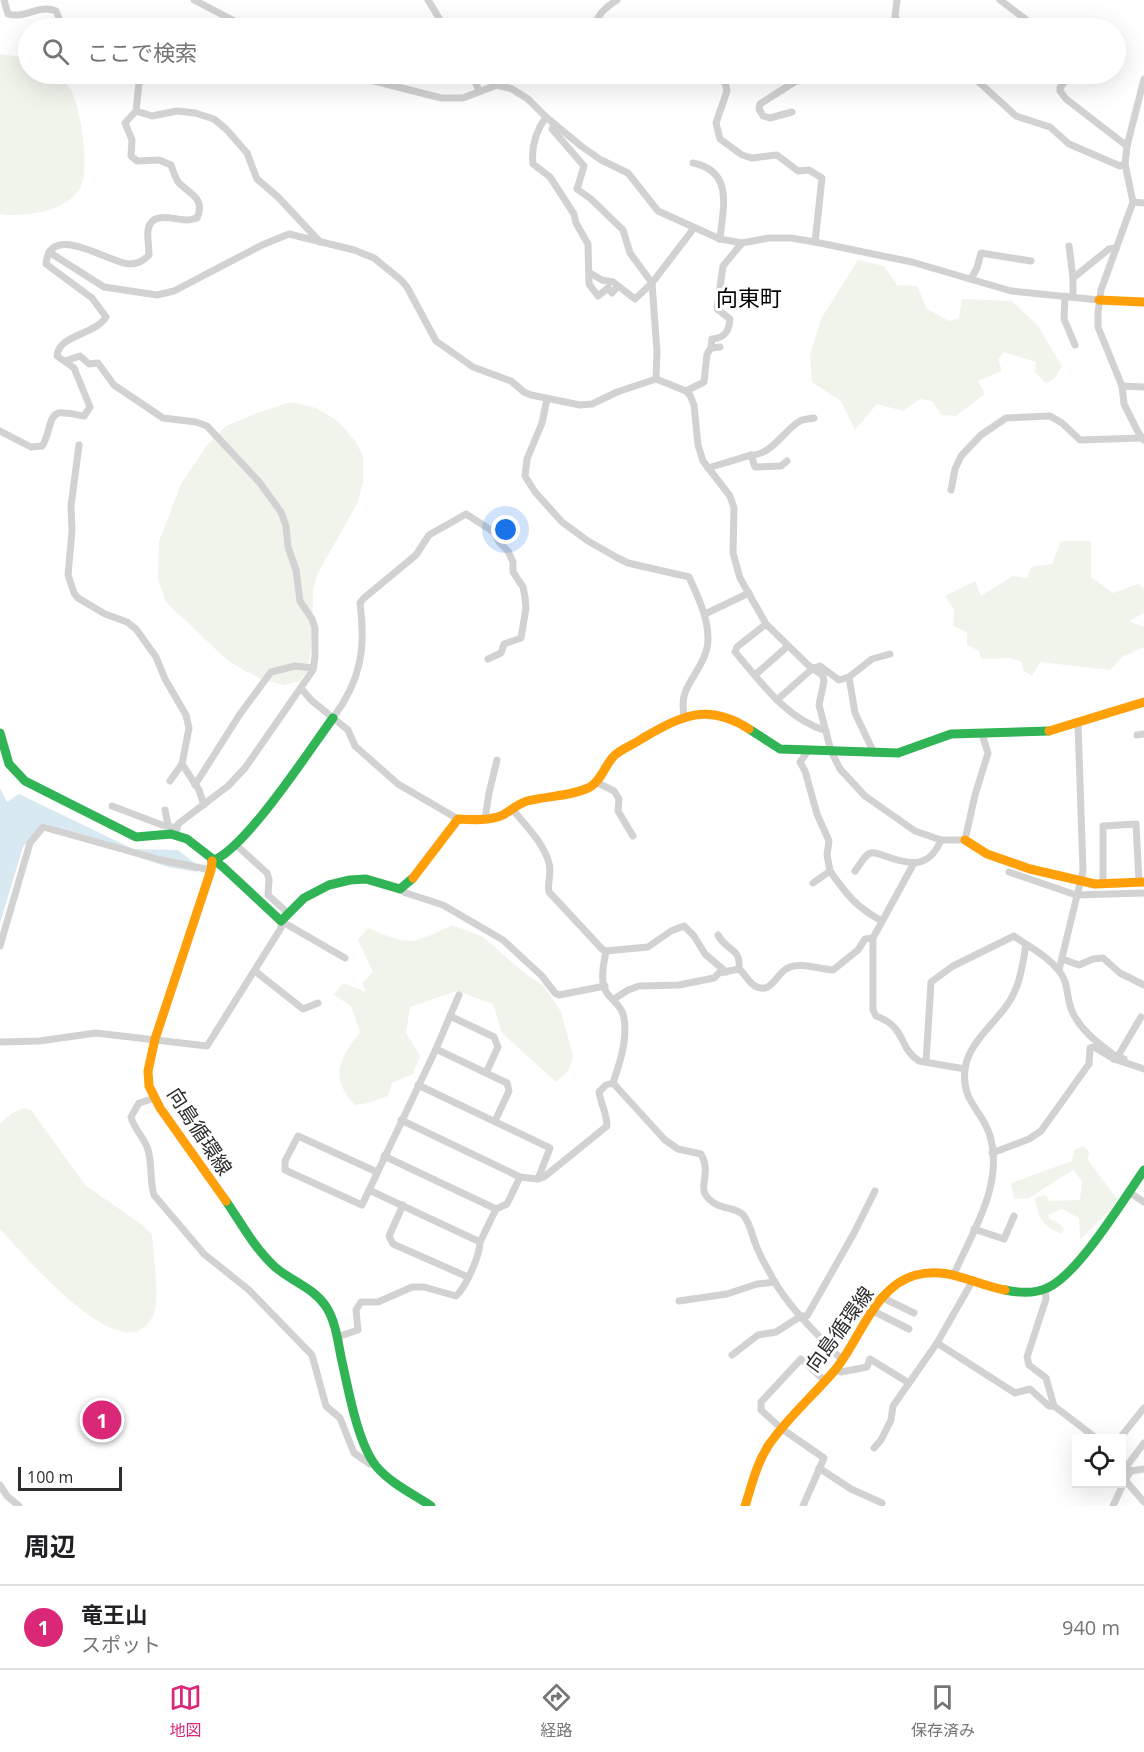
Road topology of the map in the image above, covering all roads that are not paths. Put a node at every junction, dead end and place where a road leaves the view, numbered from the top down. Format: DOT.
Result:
graph roads {
  1 [pos="4,0"];
  2 [pos="194,0"];
  3 [pos="428,0"];
  4 [pos="617,0"];
  5 [pos="897,0"];
  6 [pos="1000,0"];
  7 [pos="59,18"];
  8 [pos="229,18"];
  9 [pos="439,18"];
  10 [pos="599,18"];
  11 [pos="896,18"];
  12 [pos="1024,18"];
  13 [pos="1144,79"];
  14 [pos="139,84"];
  15 [pos="386,84"];
  16 [pos="476,84"];
  17 [pos="725,84"];
  18 [pos="791,84"];
  19 [pos="981,84"];
  20 [pos="1063,84"];
  21 [pos="479,91"];
  22 [pos="136,111"];
  23 [pos="792,112"];
  24 [pos="546,117"];
  25 [pos="554,124"];
  26 [pos="1127,146"];
  27 [pos="693,163"];
  28 [pos="1125,164"];
  29 [pos="1133,202"];
  30 [pos="1144,203"];
  31 [pos="694,228"];
  32 [pos="720,238"];
  33 [pos="320,242"];
  34 [pos="815,242"];
  35 [pos="742,243"];
  36 [pos="1069,246"];
  37 [pos="1116,248"];
  38 [pos="49,252"];
  39 [pos="1031,261"];
  40 [pos="590,273"];
  41 [pos="1073,278"];
  42 [pos="971,279"];
  43 [pos="652,283"];
  44 [pos="618,286"];
  45 [pos="1069,296"];
  46 [pos="1099,300"];
  47 [pos="1144,302"];
  48 [pos="1075,345"];
  49 [pos="711,348"];
  50 [pos="720,348"];
  51 [pos="65,361"];
  52 [pos="656,379"];
  53 [pos="1122,386"];
  54 [pos="1144,387"];
  55 [pos="686,391"];
  56 [pos="547,399"];
  57 [pos="814,418"];
  58 [pos="0,431"];
  59 [pos="1143,439"];
  60 [pos="79,445"];
  61 [pos="751,455"];
  62 [pos="787,461"];
  63 [pos="708,468"];
  64 [pos="951,490"];
  65 [pos="749,593"];
  66 [pos="705,614"];
  67 [pos="766,624"];
  68 [pos="788,646"];
  69 [pos="890,654"];
  70 [pos="488,659"];
  71 [pos="313,668"];
  72 [pos="813,668"];
  73 [pos="755,675"];
  74 [pos="849,677"];
  75 [pos="301,688"];
  76 [pos="777,699"];
  77 [pos="1144,702"];
  78 [pos="684,717"];
  79 [pos="333,718"];
  80 [pos="1078,723"];
  81 [pos="826,731"];
  82 [pos="0,734"];
  83 [pos="982,734"];
  84 [pos="1,743"];
  85 [pos="808,752"];
  86 [pos="831,752"];
  87 [pos="874,753"];
  88 [pos="497,760"];
  89 [pos="182,764"];
  90 [pos="170,781"];
  91 [pos="596,782"];
  92 [pos="195,785"];
  93 [pos="204,805"];
  94 [pos="112,806"];
  95 [pos="165,810"];
  96 [pos="513,810"];
  97 [pos="458,819"];
  98 [pos="485,819"];
  99 [pos="168,825"];
  100 [pos="176,831"];
  101 [pos="633,836"];
  102 [pos="941,840"];
  103 [pos="965,840"];
  104 [pos="236,844"];
  105 [pos="914,863"];
  106 [pos="212,866"];
  107 [pos="830,871"];
  108 [pos="855,871"];
  109 [pos="1009,873"];
  110 [pos="1080,881"];
  111 [pos="1142,882"];
  112 [pos="813,883"];
  113 [pos="1103,884"];
  114 [pos="400,889"];
  115 [pos="1144,892"];
  116 [pos="1076,895"];
  117 [pos="285,918"];
  118 [pos="882,921"];
  119 [pos="718,935"];
  120 [pos="873,938"];
  121 [pos="1026,945"];
  122 [pos="0,946"];
  123 [pos="606,951"];
  124 [pos="345,958"];
  125 [pos="1062,959"];
  126 [pos="739,969"];
  127 [pos="1059,970"];
  128 [pos="255,971"];
  129 [pos="726,972"];
  130 [pos="1144,985"];
  131 [pos="605,986"];
  132 [pos="459,995"];
  133 [pos="614,999"];
  134 [pos="318,1003"];
  135 [pos="450,1016"];
  136 [pos="1141,1017"];
  137 [pos="155,1039"];
  138 [pos="0,1042"];
  139 [pos="436,1049"];
  140 [pos="1114,1059"];
  141 [pos="926,1062"];
  142 [pos="1129,1065"];
  143 [pos="1144,1069"];
  144 [pos="965,1070"];
  145 [pos="486,1073"];
  146 [pos="613,1083"];
  147 [pos="418,1085"];
  148 [pos="155,1098"];
  149 [pos="401,1120"];
  150 [pos="495,1121"];
  151 [pos="992,1153"];
  152 [pos="384,1156"];
  153 [pos="1144,1170"];
  154 [pos="377,1172"];
  155 [pos="520,1177"];
  156 [pos="538,1179"];
  157 [pos="369,1190"];
  158 [pos="875,1191"];
  159 [pos="1129,1192"];
  160 [pos="1144,1202"];
  161 [pos="403,1206"];
  162 [pos="496,1209"];
  163 [pos="1014,1216"];
  164 [pos="974,1229"];
  165 [pos="480,1242"];
  166 [pos="954,1274"];
  167 [pos="468,1277"];
  168 [pos="973,1280"];
  169 [pos="775,1282"];
  170 [pos="1045,1289"];
  171 [pos="883,1298"];
  172 [pos="679,1301"];
  173 [pos="873,1311"];
  174 [pos="914,1313"];
  175 [pos="801,1316"];
  176 [pos="909,1329"];
  177 [pos="337,1337"];
  178 [pos="937,1343"];
  179 [pos="732,1355"];
  180 [pos="842,1360"];
  181 [pos="835,1370"];
  182 [pos="825,1381"];
  183 [pos="909,1383"];
  184 [pos="1054,1406"];
  185 [pos="1144,1408"];
  186 [pos="782,1429"];
  187 [pos="1091,1434"];
  188 [pos="1123,1434"];
  189 [pos="1144,1443"];
  190 [pos="874,1448"];
  191 [pos="373,1462"];
  192 [pos="1126,1466"];
  193 [pos="819,1468"];
  194 [pos="1144,1469"];
  195 [pos="1126,1481"];
  196 [pos="0,1485"];
  197 [pos="1121,1488"];
  198 [pos="1144,1502"];
  199 [pos="418,1503"];
  200 [pos="882,1503"];
  201 [pos="19,1506"];
  202 [pos="431,1506"];
  203 [pos="745,1506"];
  204 [pos="803,1506"];
  205 [pos="1113,1506"];
  1 -- 7 [label="street"];
  2 -- 8 [label="street"];
  3 -- 9 [label="street"];
  4 -- 10 [label="street"];
  5 -- 11 [label="street"];
  6 -- 12 [label="street"];
  13 -- 26 [label="street"];
  14 -- 22 [label="street"];
  15 -- 21 [label="street"];
  16 -- 21 [label="street"];
  17 -- 34 [label="street"];
  18 -- 23 [label="street"];
  19 -- 28 [label="street"];
  20 -- 26 [label="street"];
  21 -- 24 [label="street"];
  22 -- 33 [label="street"];
  22 -- 38 [label="street"];
  24 -- 25 [label="street"];
  24 -- 40 [label="street"];
  25 -- 31 [label="street"];
  25 -- 43 [label="street"];
  26 -- 28 [label="street"];
  27 -- 32 [label="street"];
  28 -- 29 [label="street"];
  29 -- 30 [label="street"];
  29 -- 37 [label="street"];
  31 -- 32 [label="street"];
  31 -- 43 [label="street"];
  32 -- 35 [label="street"];
  33 -- 38 [label="street"];
  33 -- 56 [label="street"];
  34 -- 35 [label="street"];
  34 -- 42 [label="street"];
  35 -- 49 [label="street"];
  36 -- 41 [label="street"];
  37 -- 41 [label="street"];
  37 -- 46 [label="street"];
  38 -- 51 [label="street"];
  39 -- 42 [label="street"];
  40 -- 44 [label="street"];
  40 -- 44 [label="street"];
  41 -- 45 [label="street"];
  42 -- 45 [label="street"];
  43 -- 44 [label="street"];
  43 -- 52 [label="street"];
  45 -- 46 [label="street"];
  45 -- 48 [label="street"];
  46 -- 47 [label="main road"];
  46 -- 53 [label="street"];
  49 -- 50 [label="street"];
  49 -- 55 [label="street"];
  51 -- 58 [label="street"];
  51 -- 71 [label="street"];
  52 -- 55 [label="street"];
  52 -- 56 [label="street"];
  53 -- 54 [label="street"];
  53 -- 59 [label="street"];
  55 -- 63 [label="street"];
  56 -- 66 [label="street"];
  57 -- 61 [label="street"];
  59 -- 64 [label="street"];
  60 -- 89 [label="street"];
  61 -- 62 [label="street"];
  61 -- 63 [label="street"];
  63 -- 65 [label="street"];
  65 -- 66 [label="street"];
  65 -- 67 [label="street"];
  66 -- 78 [label="street"];
  67 -- 68 [label="street"];
  67 -- 73 [label="street"];
  68 -- 72 [label="street"];
  68 -- 73 [label="street"];
  69 -- 74 [label="street"];
  70 -- 79 [label="street"];
  71 -- 75 [label="street"];
  71 -- 92 [label="street"];
  72 -- 74 [label="street"];
  72 -- 76 [label="street"];
  72 -- 81 [label="street"];
  73 -- 76 [label="street"];
  74 -- 87 [label="street"];
  75 -- 79 [label="street"];
  75 -- 93 [label="street"];
  76 -- 81 [label="street"];
  77 -- 80 [label="main road"];
  78 -- 85 [label="main road"];
  78 -- 91 [label="main road"];
  79 -- 97 [label="street"];
  79 -- 104 [label="main road"];
  80 -- 83 [label="main road"];
  80 -- 110 [label="street"];
  81 -- 86 [label="street"];
  82 -- 84 [label="main road"];
  83 -- 87 [label="main road"];
  83 -- 103 [label="street"];
  84 -- 100 [label="main road"];
  85 -- 86 [label="main road"];
  85 -- 107 [label="street"];
  86 -- 87 [label="main road"];
  86 -- 102 [label="street"];
  88 -- 98 [label="street"];
  89 -- 90 [label="street"];
  89 -- 92 [label="street"];
  91 -- 96 [label="main road"];
  91 -- 101 [label="street"];
  92 -- 93 [label="street"];
  93 -- 100 [label="street"];
  94 -- 99 [label="street"];
  95 -- 99 [label="street"];
  96 -- 98 [label="main road"];
  96 -- 123 [label="street"];
  97 -- 98 [label="main road"];
  97 -- 114 [label="main road"];
  99 -- 100 [label="street"];
  100 -- 106 [label="main road"];
  102 -- 103 [label="street"];
  102 -- 105 [label="street"];
  103 -- 110 [label="main road"];
  104 -- 106 [label="main road"];
  104 -- 117 [label="street"];
  105 -- 108 [label="street"];
  105 -- 118 [label="street"];
  106 -- 117 [label="main road"];
  106 -- 122 [label="street"];
  106 -- 137 [label="main road, 向島循環線"];
  107 -- 112 [label="street"];
  107 -- 118 [label="street"];
  109 -- 116 [label="street"];
  110 -- 113 [label="main road"];
  110 -- 116 [label="street"];
  111 -- 113 [label="main road"];
  111 -- 113 [label="street"];
  114 -- 117 [label="main road"];
  114 -- 131 [label="street"];
  115 -- 116 [label="street"];
  116 -- 125 [label="street"];
  117 -- 124 [label="street"];
  117 -- 128 [label="street"];
  118 -- 120 [label="street"];
  119 -- 126 [label="street"];
  120 -- 126 [label="street"];
  120 -- 141 [label="street"];
  121 -- 127 [label="street"];
  121 -- 141 [label="street"];
  121 -- 144 [label="street"];
  123 -- 129 [label="street"];
  123 -- 131 [label="street"];
  125 -- 127 [label="street"];
  125 -- 130 [label="street"];
  126 -- 129 [label="street"];
  127 -- 140 [label="street"];
  128 -- 134 [label="street"];
  128 -- 137 [label="street"];
  129 -- 133 [label="street"];
  131 -- 133 [label="street"];
  132 -- 135 [label="street"];
  133 -- 146 [label="street"];
  135 -- 139 [label="street"];
  135 -- 145 [label="street"];
  136 -- 142 [label="street"];
  137 -- 138 [label="street"];
  137 -- 148 [label="main road, 向島循環線"];
  139 -- 145 [label="street"];
  139 -- 147 [label="street"];
  140 -- 142 [label="street"];
  140 -- 151 [label="street"];
  141 -- 144 [label="street"];
  142 -- 143 [label="street"];
  144 -- 151 [label="street"];
  145 -- 150 [label="street"];
  146 -- 156 [label="street"];
  146 -- 169 [label="street"];
  147 -- 149 [label="street"];
  147 -- 150 [label="street"];
  148 -- 177 [label="main road, 向島循環線"];
  148 -- 191 [label="street"];
  149 -- 152 [label="street"];
  149 -- 155 [label="street"];
  150 -- 156 [label="street"];
  151 -- 164 [label="street"];
  152 -- 154 [label="street"];
  152 -- 162 [label="street"];
  153 -- 159 [label="main road, 向島循環線"];
  154 -- 157 [label="street"];
  154 -- 157 [label="street"];
  155 -- 156 [label="street"];
  155 -- 162 [label="street"];
  157 -- 161 [label="street"];
  158 -- 175 [label="street"];
  159 -- 160 [label="street"];
  159 -- 170 [label="main road, 向島循環線"];
  161 -- 165 [label="street"];
  161 -- 167 [label="street"];
  162 -- 165 [label="street"];
  163 -- 164 [label="street"];
  164 -- 166 [label="street"];
  165 -- 167 [label="street"];
  166 -- 168 [label="main road, 向島循環線"];
  166 -- 171 [label="main road, 向島循環線"];
  167 -- 177 [label="street"];
  168 -- 170 [label="main road, 向島循環線"];
  168 -- 178 [label="street"];
  169 -- 172 [label="street"];
  169 -- 175 [label="street"];
  170 -- 184 [label="street"];
  171 -- 173 [label="main road, 向島循環線"];
  171 -- 174 [label="street"];
  173 -- 176 [label="street"];
  173 -- 180 [label="main road, 向島循環線"];
  175 -- 179 [label="street"];
  175 -- 180 [label="street"];
  177 -- 191 [label="main road, 向島循環線"];
  178 -- 183 [label="street"];
  178 -- 184 [label="street"];
  180 -- 181 [label="main road, 向島循環線"];
  181 -- 182 [label="main road, 向島循環線"];
  181 -- 183 [label="street"];
  182 -- 186 [label="main road, 向島循環線"];
  182 -- 186 [label="street"];
  183 -- 190 [label="street"];
  184 -- 187 [label="street"];
  185 -- 188 [label="street"];
  186 -- 193 [label="street"];
  186 -- 203 [label="main road, 向島循環線"];
  189 -- 192 [label="street"];
  191 -- 199 [label="main road, 向島循環線"];
  192 -- 194 [label="street"];
  193 -- 200 [label="street"];
  193 -- 204 [label="street"];
  195 -- 198 [label="street"];
  196 -- 201 [label="street"];
  197 -- 205 [label="street"];
  199 -- 202 [label="main road, 向島循環線"];
}
